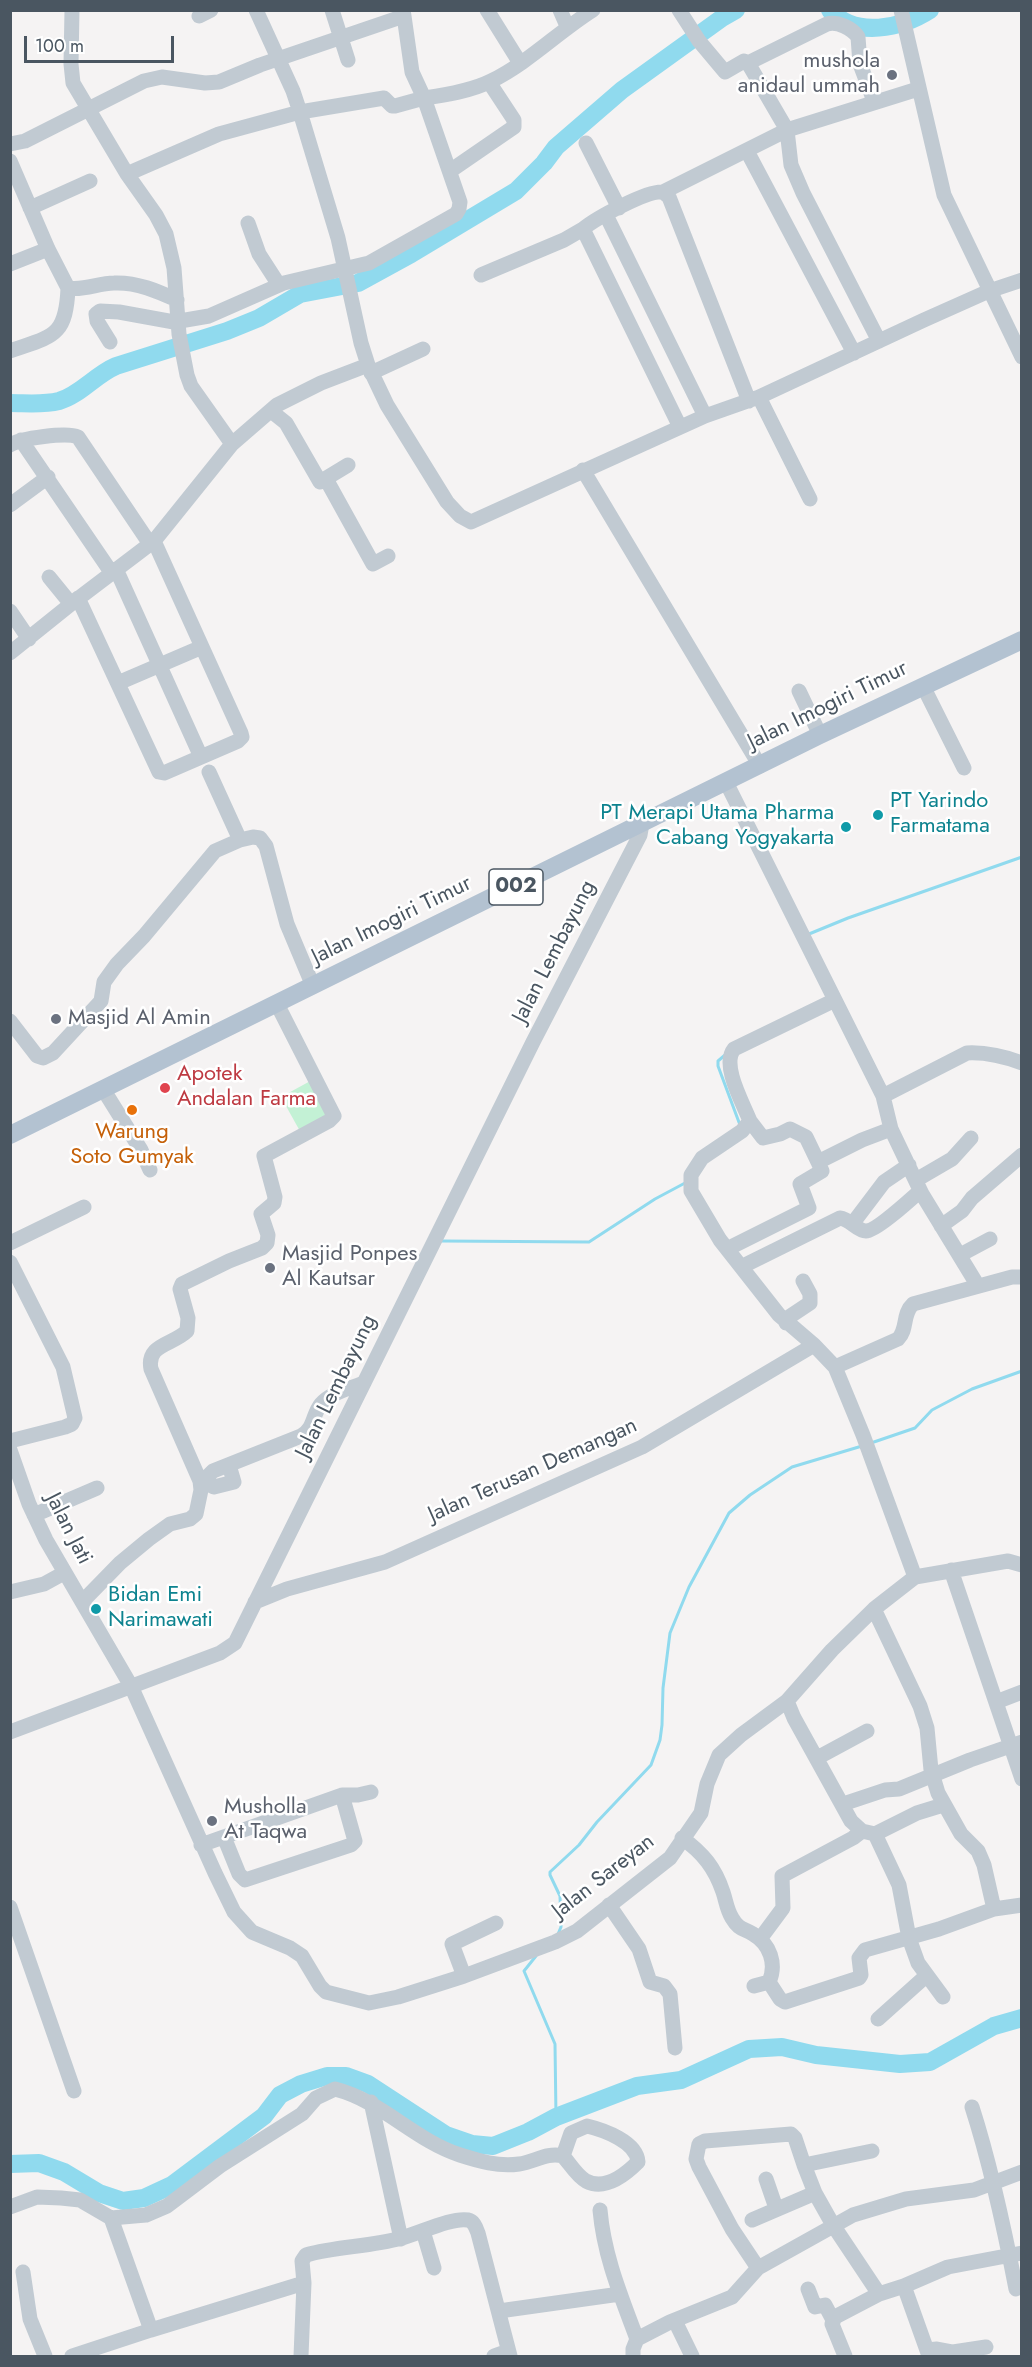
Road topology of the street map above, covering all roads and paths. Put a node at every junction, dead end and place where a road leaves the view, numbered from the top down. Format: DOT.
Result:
graph roads {
  1 [pos="72,10"];
  2 [pos="256,10"];
  3 [pos="332,10"];
  4 [pos="487,10"];
  5 [pos="560,10"];
  6 [pos="593,10"];
  7 [pos="679,10"];
  8 [pos="901,10"];
  9 [pos="404,13"];
  10 [pos="567,26"];
  11 [pos="340,35"];
  12 [pos="279,58"];
  13 [pos="348,60"];
  14 [pos="520,63"];
  15 [pos="748,63"];
  16 [pos="489,82"];
  17 [pos="918,89"];
  18 [pos="424,98"];
  19 [pos="874,101"];
  20 [pos="89,110"];
  21 [pos="300,112"];
  22 [pos="787,130"];
  23 [pos="586,143"];
  24 [pos="10,144"];
  25 [pos="747,151"];
  26 [pos="10,161"];
  27 [pos="450,171"];
  28 [pos="127,174"];
  29 [pos="90,181"];
  30 [pos="663,192"];
  31 [pos="30,208"];
  32 [pos="613,211"];
  33 [pos="248,223"];
  34 [pos="583,229"];
  35 [pos="48,249"];
  36 [pos="10,264"];
  37 [pos="482,275"];
  38 [pos="347,277"];
  39 [pos="1022,280"];
  40 [pos="279,285"];
  41 [pos="68,288"];
  42 [pos="989,291"];
  43 [pos="177,300"];
  44 [pos="179,328"];
  45 [pos="879,341"];
  46 [pos="110,342"];
  47 [pos="423,349"];
  48 [pos="10,351"];
  49 [pos="854,353"];
  50 [pos="1022,357"];
  51 [pos="370,369"];
  52 [pos="754,399"];
  53 [pos="271,411"];
  54 [pos="705,416"];
  55 [pos="680,427"];
  56 [pos="16,443"];
  57 [pos="232,444"];
  58 [pos="348,465"];
  59 [pos="583,470"];
  60 [pos="48,477"];
  61 [pos="326,479"];
  62 [pos="810,499"];
  63 [pos="10,505"];
  64 [pos="152,542"];
  65 [pos="388,556"];
  66 [pos="113,571"];
  67 [pos="50,577"];
  68 [pos="74,601"];
  69 [pos="10,611"];
  70 [pos="29,639"];
  71 [pos="1022,640"];
  72 [pos="202,647"];
  73 [pos="10,653"];
  74 [pos="159,665"];
  75 [pos="118,683"];
  76 [pos="923,686"];
  77 [pos="799,691"];
  78 [pos="820,735"];
  79 [pos="201,757"];
  80 [pos="760,766"];
  81 [pos="964,768"];
  82 [pos="209,772"];
  83 [pos="726,782"];
  84 [pos="642,824"];
  85 [pos="240,840"];
  86 [pos="314,986"];
  87 [pos="835,1000"];
  88 [pos="277,1004"];
  89 [pos="10,1021"];
  90 [pos="1022,1063"];
  91 [pos="103,1089"];
  92 [pos="883,1096"];
  93 [pos="750,1121"];
  94 [pos="891,1129"];
  95 [pos="10,1135"];
  96 [pos="972,1138"];
  97 [pos="1022,1155"];
  98 [pos="818,1162"];
  99 [pos="150,1170"];
  100 [pos="915,1179"];
  101 [pos="84,1207"];
  102 [pos="809,1208"];
  103 [pos="854,1223"];
  104 [pos="941,1226"];
  105 [pos="820,1227"];
  106 [pos="990,1239"];
  107 [pos="10,1243"];
  108 [pos="727,1249"];
  109 [pos="960,1255"];
  110 [pos="10,1263"];
  111 [pos="741,1267"];
  112 [pos="1022,1277"];
  113 [pos="803,1281"];
  114 [pos="978,1286"];
  115 [pos="786,1323"];
  116 [pos="814,1345"];
  117 [pos="835,1367"];
  118 [pos="364,1383"];
  119 [pos="10,1441"];
  120 [pos="10,1450"];
  121 [pos="229,1465"];
  122 [pos="97,1488"];
  123 [pos="34,1515"];
  124 [pos="1022,1565"];
  125 [pos="951,1570"];
  126 [pos="64,1573"];
  127 [pos="915,1577"];
  128 [pos="10,1592"];
  129 [pos="82,1602"];
  130 [pos="255,1602"];
  131 [pos="874,1609"];
  132 [pos="131,1686"];
  133 [pos="1022,1692"];
  134 [pos="787,1701"];
  135 [pos="996,1702"];
  136 [pos="867,1731"];
  137 [pos="10,1732"];
  138 [pos="1016,1744"];
  139 [pos="817,1758"];
  140 [pos="932,1774"];
  141 [pos="1022,1779"];
  142 [pos="371,1792"];
  143 [pos="342,1795"];
  144 [pos="843,1804"];
  145 [pos="943,1805"];
  146 [pos="869,1832"];
  147 [pos="224,1837"];
  148 [pos="682,1838"];
  149 [pos="201,1845"];
  150 [pos="609,1905"];
  151 [pos="1022,1905"];
  152 [pos="11,1908"];
  153 [pos="994,1909"];
  154 [pos="496,1923"];
  155 [pos="909,1938"];
  156 [pos="760,1939"];
  157 [pos="926,1976"];
  158 [pos="464,1977"];
  159 [pos="769,1982"];
  160 [pos="754,1986"];
  161 [pos="944,1997"];
  162 [pos="878,2019"];
  163 [pos="675,2048"];
  164 [pos="74,2091"];
  165 [pos="371,2102"];
  166 [pos="972,2106"];
  167 [pos="872,2151"];
  168 [pos="563,2156"];
  169 [pos="804,2165"];
  170 [pos="1022,2172"];
  171 [pos="766,2179"];
  172 [pos="992,2184"];
  173 [pos="815,2193"];
  174 [pos="10,2207"];
  175 [pos="776,2208"];
  176 [pos="600,2210"];
  177 [pos="111,2218"];
  178 [pos="752,2220"];
  179 [pos="833,2225"];
  180 [pos="423,2231"];
  181 [pos="400,2239"];
  182 [pos="1016,2254"];
  183 [pos="434,2268"];
  184 [pos="758,2268"];
  185 [pos="22,2272"];
  186 [pos="304,2283"];
  187 [pos="904,2286"];
  188 [pos="808,2289"];
  189 [pos="1016,2289"];
  190 [pos="620,2294"];
  191 [pos="879,2294"];
  192 [pos="499,2310"];
  193 [pos="675,2320"];
  194 [pos="833,2320"];
  195 [pos="151,2330"];
  196 [pos="637,2339"];
  197 [pos="986,2347"];
  198 [pos="928,2353"];
  199 [pos="504,2355"];
  200 [pos="45,2356"];
  201 [pos="72,2356"];
  202 [pos="301,2356"];
  203 [pos="633,2356"];
  204 [pos="692,2356"];
  205 [pos="845,2356"];
  1 -- 20 [label="street"];
  2 -- 12 [label="street"];
  3 -- 11 [label="street"];
  4 -- 14 [label="street"];
  5 -- 10 [label="street"];
  6 -- 10 [label="street"];
  7 -- 15 [label="street"];
  8 -- 17 [label="street"];
  9 -- 11 [label="street"];
  9 -- 18 [label="street"];
  10 -- 14 [label="street"];
  11 -- 12 [label="street"];
  11 -- 13 [label="street"];
  12 -- 20 [label="street"];
  12 -- 21 [label="street"];
  14 -- 16 [label="street"];
  15 -- 19 [label="street"];
  15 -- 22 [label="street"];
  16 -- 18 [label="street"];
  16 -- 27 [label="street"];
  17 -- 19 [label="street"];
  17 -- 42 [label="street"];
  18 -- 21 [label="street"];
  18 -- 27 [label="street"];
  19 -- 22 [label="street"];
  20 -- 24 [label="street"];
  20 -- 28 [label="street"];
  21 -- 28 [label="street"];
  21 -- 38 [label="street"];
  22 -- 25 [label="street"];
  22 -- 45 [label="street"];
  23 -- 32 [label="street"];
  25 -- 30 [label="street"];
  25 -- 49 [label="street"];
  26 -- 31 [label="street"];
  27 -- 38 [label="street"];
  28 -- 43 [label="street"];
  29 -- 31 [label="street"];
  30 -- 32 [label="street"];
  30 -- 52 [label="street"];
  31 -- 35 [label="street"];
  32 -- 34 [label="street"];
  32 -- 54 [label="street"];
  33 -- 40 [label="street"];
  34 -- 37 [label="street"];
  34 -- 55 [label="street"];
  35 -- 36 [label="street"];
  35 -- 41 [label="street"];
  38 -- 40 [label="street"];
  38 -- 51 [label="street"];
  39 -- 42 [label="street"];
  40 -- 44 [label="street"];
  41 -- 43 [label="street"];
  41 -- 48 [label="street"];
  42 -- 45 [label="street"];
  42 -- 50 [label="street"];
  43 -- 44 [label="street"];
  44 -- 46 [label="street"];
  44 -- 57 [label="street"];
  45 -- 49 [label="street"];
  47 -- 51 [label="street"];
  49 -- 52 [label="street"];
  51 -- 53 [label="street"];
  51 -- 59 [label="street"];
  52 -- 54 [label="street"];
  52 -- 62 [label="street"];
  53 -- 57 [label="street"];
  53 -- 61 [label="street"];
  54 -- 55 [label="street"];
  55 -- 59 [label="street"];
  56 -- 60 [label="street"];
  56 -- 64 [label="street"];
  57 -- 64 [label="street"];
  58 -- 61 [label="street"];
  59 -- 80 [label="street"];
  60 -- 63 [label="street"];
  60 -- 66 [label="street"];
  61 -- 65 [label="street"];
  64 -- 66 [label="street"];
  64 -- 72 [label="street"];
  66 -- 68 [label="street"];
  66 -- 74 [label="street"];
  67 -- 68 [label="street"];
  68 -- 70 [label="street"];
  68 -- 75 [label="street"];
  69 -- 70 [label="street"];
  70 -- 73 [label="street"];
  71 -- 76 [label="main road, Jalan Imogiri Timur / 002"];
  72 -- 74 [label="street"];
  72 -- 79 [label="street"];
  74 -- 75 [label="street"];
  74 -- 79 [label="street"];
  75 -- 79 [label="street"];
  76 -- 78 [label="main road, Jalan Imogiri Timur / 002"];
  76 -- 81 [label="street"];
  77 -- 78 [label="street"];
  78 -- 80 [label="main road, Jalan Imogiri Timur / 002"];
  80 -- 83 [label="main road, Jalan Imogiri Timur / 002"];
  82 -- 85 [label="street"];
  83 -- 84 [label="main road, Jalan Imogiri Timur / 002"];
  83 -- 87 [label="street"];
  84 -- 86 [label="main road, Jalan Imogiri Timur / 002"];
  84 -- 118 [label="street, Jalan Lembayung"];
  85 -- 86 [label="street"];
  85 -- 89 [label="street"];
  86 -- 88 [label="main road, Jalan Imogiri Timur / 002"];
  87 -- 92 [label="street"];
  87 -- 93 [label="street"];
  88 -- 91 [label="main road, Jalan Imogiri Timur / 002"];
  88 -- 129 [label="street"];
  90 -- 92 [label="street"];
  91 -- 95 [label="main road, Jalan Imogiri Timur / 002"];
  91 -- 99 [label="street"];
  92 -- 94 [label="street"];
  93 -- 98 [label="street"];
  93 -- 108 [label="street"];
  94 -- 98 [label="street"];
  94 -- 100 [label="street"];
  96 -- 100 [label="street"];
  97 -- 104 [label="street"];
  98 -- 102 [label="street"];
  100 -- 103 [label="street"];
  100 -- 103 [label="street"];
  100 -- 104 [label="street"];
  101 -- 107 [label="street"];
  102 -- 105 [label="street"];
  102 -- 108 [label="street"];
  103 -- 105 [label="street"];
  104 -- 109 [label="street"];
  105 -- 111 [label="street"];
  106 -- 109 [label="street"];
  108 -- 111 [label="street"];
  109 -- 114 [label="street"];
  110 -- 119 [label="street"];
  111 -- 115 [label="street"];
  112 -- 114 [label="street"];
  113 -- 115 [label="street"];
  114 -- 117 [label="street"];
  115 -- 116 [label="street"];
  116 -- 117 [label="street"];
  116 -- 130 [label="street, Jalan Terusan Demangan"];
  117 -- 127 [label="street"];
  118 -- 121 [label="street"];
  118 -- 130 [label="street, Jalan Lembayung"];
  120 -- 123 [label="street, Jalan Jati"];
  122 -- 123 [label="street"];
  123 -- 126 [label="street, Jalan Jati"];
  124 -- 125 [label="street, Jalan Sareyan"];
  125 -- 127 [label="street, Jalan Sareyan"];
  125 -- 135 [label="street"];
  126 -- 128 [label="street"];
  126 -- 129 [label="street, Jalan Jati"];
  127 -- 131 [label="street, Jalan Sareyan"];
  129 -- 132 [label="street, Jalan Jati"];
  130 -- 132 [label="street, Jalan Lembayung"];
  131 -- 134 [label="street, Jalan Sareyan"];
  131 -- 140 [label="street"];
  132 -- 137 [label="street, Jalan Lembayung"];
  132 -- 149 [label="street, Jalan Jati"];
  133 -- 135 [label="street"];
  134 -- 139 [label="street"];
  134 -- 148 [label="street, Jalan Sareyan"];
  135 -- 138 [label="street"];
  136 -- 139 [label="street"];
  138 -- 140 [label="street"];
  138 -- 141 [label="street"];
  139 -- 144 [label="street"];
  140 -- 144 [label="street"];
  140 -- 145 [label="street"];
  142 -- 143 [label="street"];
  143 -- 147 [label="street"];
  143 -- 147 [label="street"];
  144 -- 146 [label="street"];
  145 -- 146 [label="street"];
  145 -- 153 [label="street"];
  146 -- 155 [label="street"];
  146 -- 156 [label="street"];
  147 -- 149 [label="street"];
  148 -- 150 [label="street, Jalan Sareyan"];
  148 -- 156 [label="street"];
  149 -- 158 [label="street, Jalan Sareyan"];
  150 -- 158 [label="street, Jalan Sareyan"];
  150 -- 163 [label="street"];
  151 -- 153 [label="street"];
  152 -- 164 [label="street"];
  153 -- 155 [label="street"];
  154 -- 158 [label="street"];
  155 -- 157 [label="street"];
  155 -- 159 [label="street"];
  156 -- 159 [label="street"];
  157 -- 161 [label="street"];
  157 -- 162 [label="street"];
  159 -- 160 [label="street"];
  165 -- 168 [label="street"];
  165 -- 177 [label="street"];
  165 -- 181 [label="street"];
  166 -- 172 [label="street"];
  167 -- 169 [label="street"];
  168 -- 168 [label="street"];
  169 -- 173 [label="street"];
  169 -- 184 [label="street"];
  170 -- 172 [label="street"];
  171 -- 175 [label="street"];
  172 -- 179 [label="street"];
  172 -- 182 [label="street"];
  173 -- 175 [label="street"];
  173 -- 179 [label="street"];
  174 -- 177 [label="street"];
  175 -- 178 [label="street"];
  176 -- 190 [label="street"];
  177 -- 195 [label="street"];
  179 -- 184 [label="street"];
  179 -- 191 [label="street"];
  180 -- 181 [label="street"];
  180 -- 183 [label="street"];
  180 -- 192 [label="street"];
  181 -- 186 [label="street"];
  182 -- 187 [label="street"];
  182 -- 189 [label="street"];
  184 -- 193 [label="street"];
  185 -- 200 [label="street"];
  186 -- 195 [label="street"];
  186 -- 202 [label="street"];
  187 -- 191 [label="street"];
  187 -- 198 [label="street"];
  188 -- 194 [label="street"];
  190 -- 192 [label="street"];
  190 -- 196 [label="street"];
  191 -- 194 [label="street"];
  192 -- 199 [label="street"];
  193 -- 196 [label="street"];
  193 -- 204 [label="street"];
  194 -- 205 [label="street"];
  195 -- 201 [label="street"];
  196 -- 203 [label="street"];
  197 -- 198 [label="street"];
}
